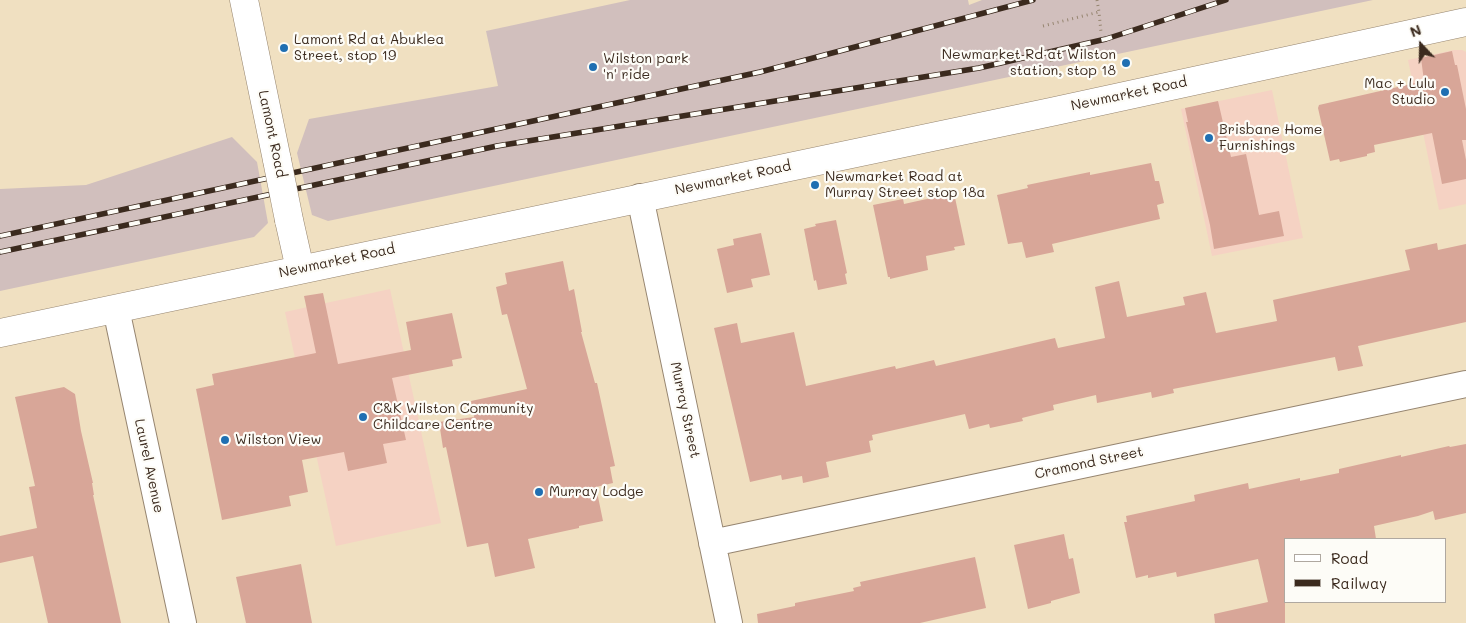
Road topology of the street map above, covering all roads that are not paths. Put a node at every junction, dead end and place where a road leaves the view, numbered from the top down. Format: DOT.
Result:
graph roads {
  1 [pos="244,0"];
  2 [pos="1466,22"];
  3 [pos="640,197"];
  4 [pos="300,269"];
  5 [pos="116,309"];
  6 [pos="0,334"];
  7 [pos="1466,384"];
  8 [pos="712,543"];
  9 [pos="182,623"];
  10 [pos="730,623"];
  1 -- 4 [label="main road, Lamont Road, bridge"];
  2 -- 3 [label="main road, Newmarket Road"];
  3 -- 4 [label="main road, Newmarket Road"];
  3 -- 8 [label="street, Murray Street"];
  4 -- 5 [label="main road, Newmarket Road"];
  5 -- 6 [label="main road, Newmarket Road"];
  5 -- 9 [label="street, Laurel Avenue"];
  7 -- 8 [label="street, Cramond Street"];
  8 -- 10 [label="street, Murray Street"];
}
